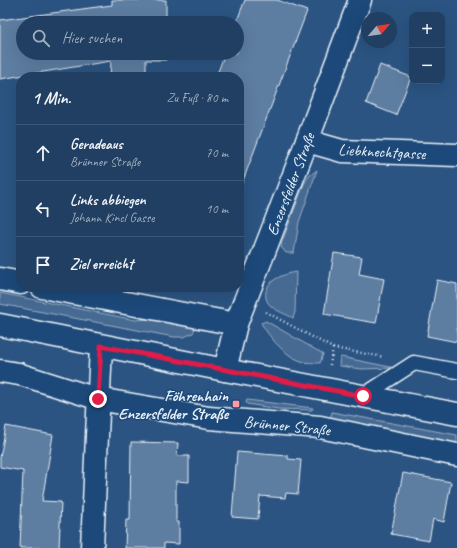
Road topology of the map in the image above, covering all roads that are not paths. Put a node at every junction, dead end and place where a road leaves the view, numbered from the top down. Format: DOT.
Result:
graph roads {
  1 [pos="360,0"];
  2 [pos="307,141"];
  3 [pos="457,155"];
  4 [pos="0,279"];
  5 [pos="16,282"];
  6 [pos="68,292"];
  7 [pos="236,324"];
  8 [pos="0,325"];
  9 [pos="101,346"];
  10 [pos="225,370"];
  11 [pos="457,371"];
  12 [pos="9,372"];
  13 [pos="363,396"];
  14 [pos="98,399"];
  15 [pos="457,414"];
  16 [pos="457,455"];
  17 [pos="92,548"];
  1 -- 2 [label="street, Enzersfelder Straße"];
  2 -- 3 [label="street, Liebknechtgasse"];
  2 -- 7 [label="street, Enzersfelder Straße"];
  4 -- 5 [label="street"];
  6 -- 7 [label="street"];
  7 -- 10 [label="street, Enzersfelder Straße"];
  8 -- 9 [label="street"];
  9 -- 10 [label="street"];
  9 -- 14 [label="street"];
  10 -- 13 [label="street"];
  11 -- 13 [label="lane"];
  12 -- 14 [label="street, Brünner Straße"];
  13 -- 15 [label="street"];
  14 -- 16 [label="street, Brünner Straße"];
  14 -- 17 [label="street"];
}
